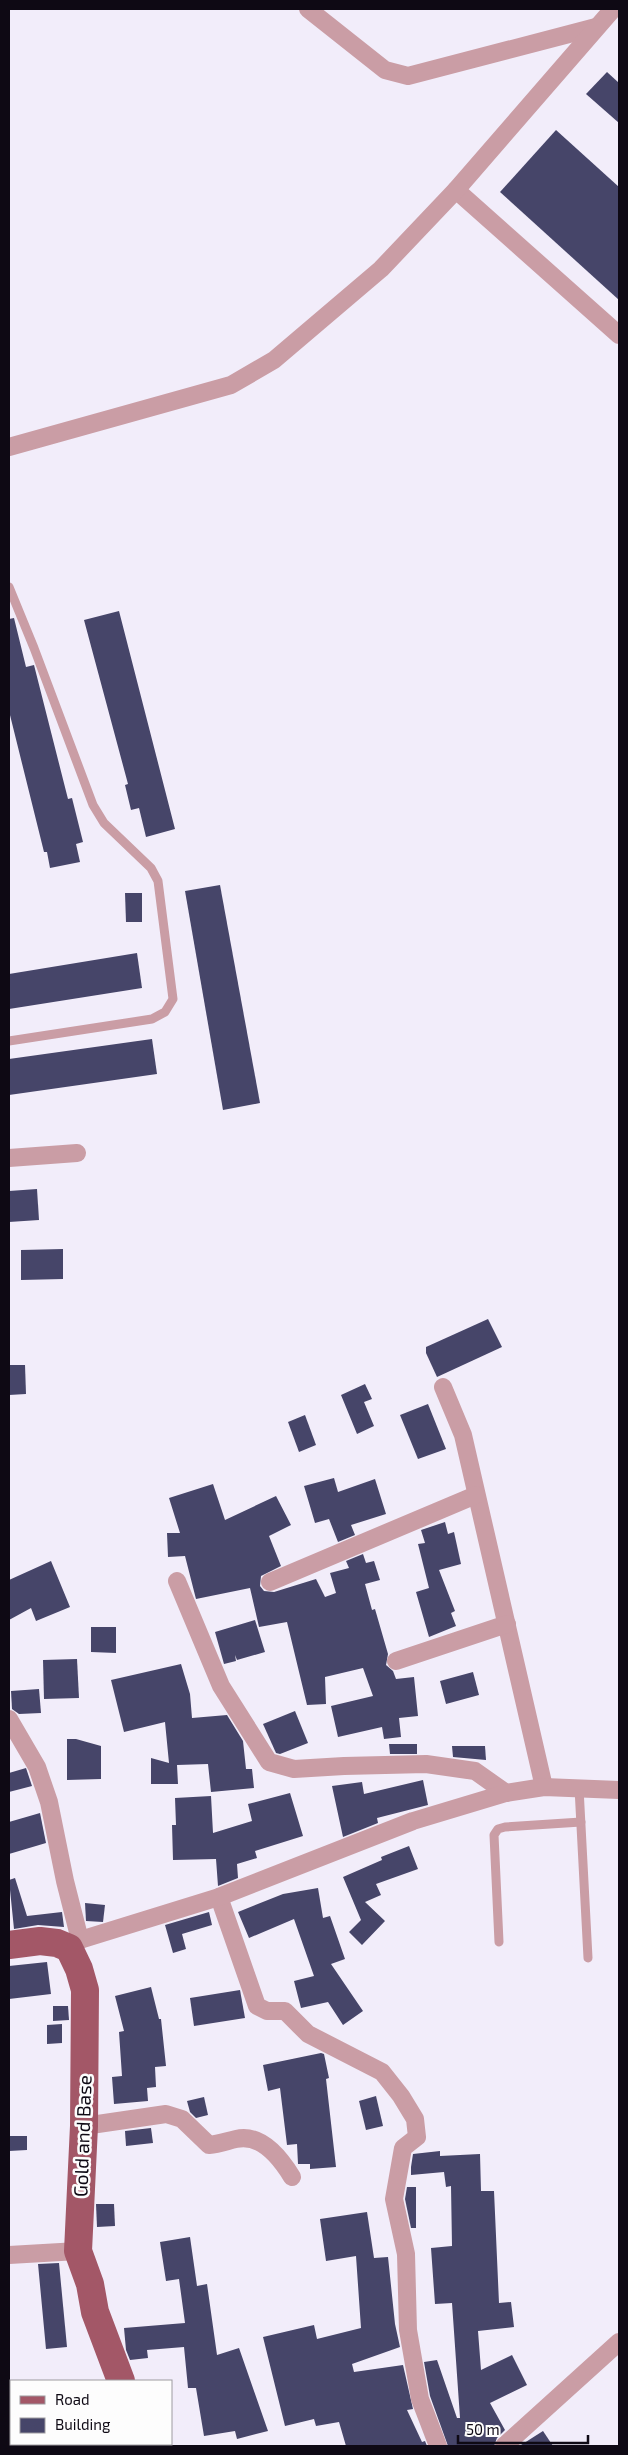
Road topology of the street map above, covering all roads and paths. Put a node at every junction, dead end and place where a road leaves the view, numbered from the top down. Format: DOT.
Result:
graph roads {
  1 [pos="308,9"];
  2 [pos="613,9"];
  3 [pos="596,27"];
  4 [pos="456,190"];
  5 [pos="619,335"];
  6 [pos="9,447"];
  7 [pos="9,587"];
  8 [pos="9,1041"];
  9 [pos="77,1153"];
  10 [pos="9,1158"];
  11 [pos="443,1387"];
  12 [pos="476,1495"];
  13 [pos="177,1581"];
  14 [pos="270,1582"];
  15 [pos="507,1624"];
  16 [pos="396,1661"];
  17 [pos="9,1719"];
  18 [pos="544,1787"];
  19 [pos="579,1788"];
  20 [pos="619,1790"];
  21 [pos="506,1793"];
  22 [pos="581,1822"];
  23 [pos="219,1897"];
  24 [pos="499,1942"];
  25 [pos="74,1944"];
  26 [pos="9,1945"];
  27 [pos="588,1958"];
  28 [pos="84,2126"];
  29 [pos="292,2177"];
  30 [pos="78,2251"];
  31 [pos="9,2255"];
  32 [pos="619,2342"];
  33 [pos="121,2380"];
  34 [pos="438,2446"];
  35 [pos="504,2446"];
  1 -- 3 [label="street"];
  2 -- 3 [label="street"];
  3 -- 4 [label="street"];
  4 -- 5 [label="street"];
  4 -- 6 [label="street"];
  7 -- 8 [label="lane"];
  9 -- 10 [label="street"];
  11 -- 12 [label="street"];
  12 -- 14 [label="street"];
  12 -- 15 [label="street"];
  13 -- 21 [label="street"];
  15 -- 16 [label="street"];
  15 -- 18 [label="street"];
  17 -- 25 [label="street"];
  18 -- 19 [label="street"];
  18 -- 21 [label="street"];
  19 -- 20 [label="street"];
  19 -- 22 [label="lane"];
  21 -- 23 [label="street"];
  22 -- 24 [label="lane"];
  22 -- 27 [label="lane"];
  23 -- 25 [label="street"];
  23 -- 34 [label="street"];
  25 -- 26 [label="main road"];
  25 -- 28 [label="main road, Gold and Base"];
  28 -- 29 [label="street"];
  28 -- 30 [label="main road, Gold and Base"];
  30 -- 31 [label="street"];
  30 -- 33 [label="main road, Gold and Base"];
  32 -- 35 [label="street"];
}
